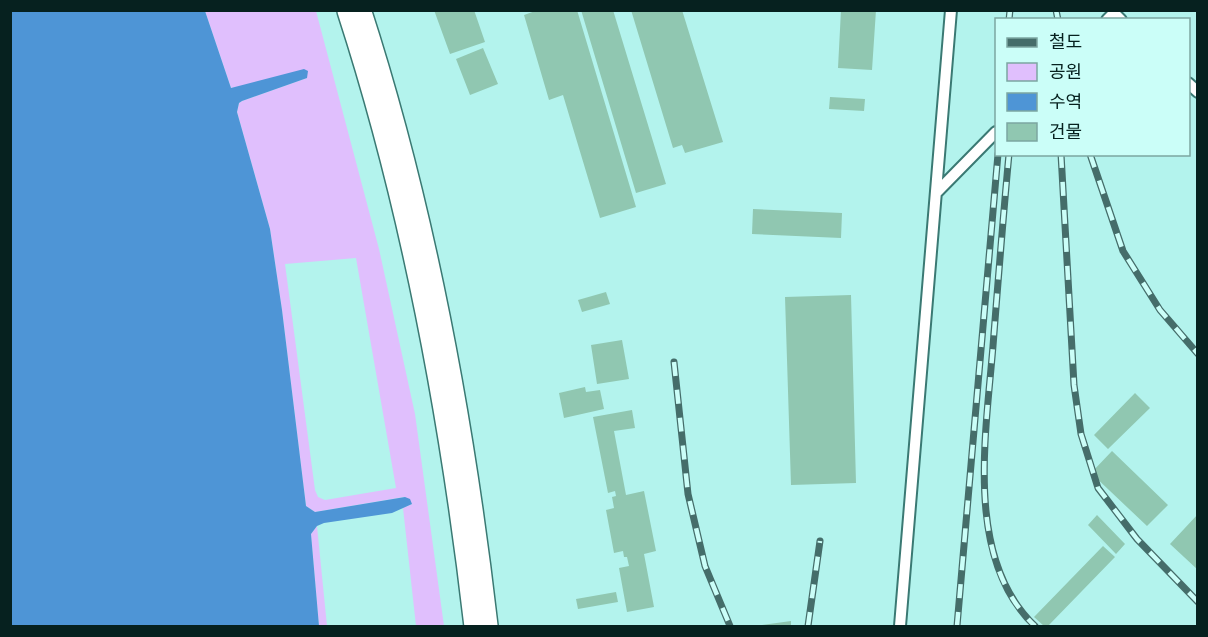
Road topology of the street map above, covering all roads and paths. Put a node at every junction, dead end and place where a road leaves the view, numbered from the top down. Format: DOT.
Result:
graph roads {
  1 [pos="354,10"];
  2 [pos="951,10"];
  3 [pos="995,133"];
  4 [pos="937,192"];
  5 [pos="481,627"];
  6 [pos="900,627"];
  1 -- 5 [label="highway"];
  2 -- 4 [label="lane"];
  3 -- 4 [label="lane"];
  4 -- 6 [label="lane"];
}
